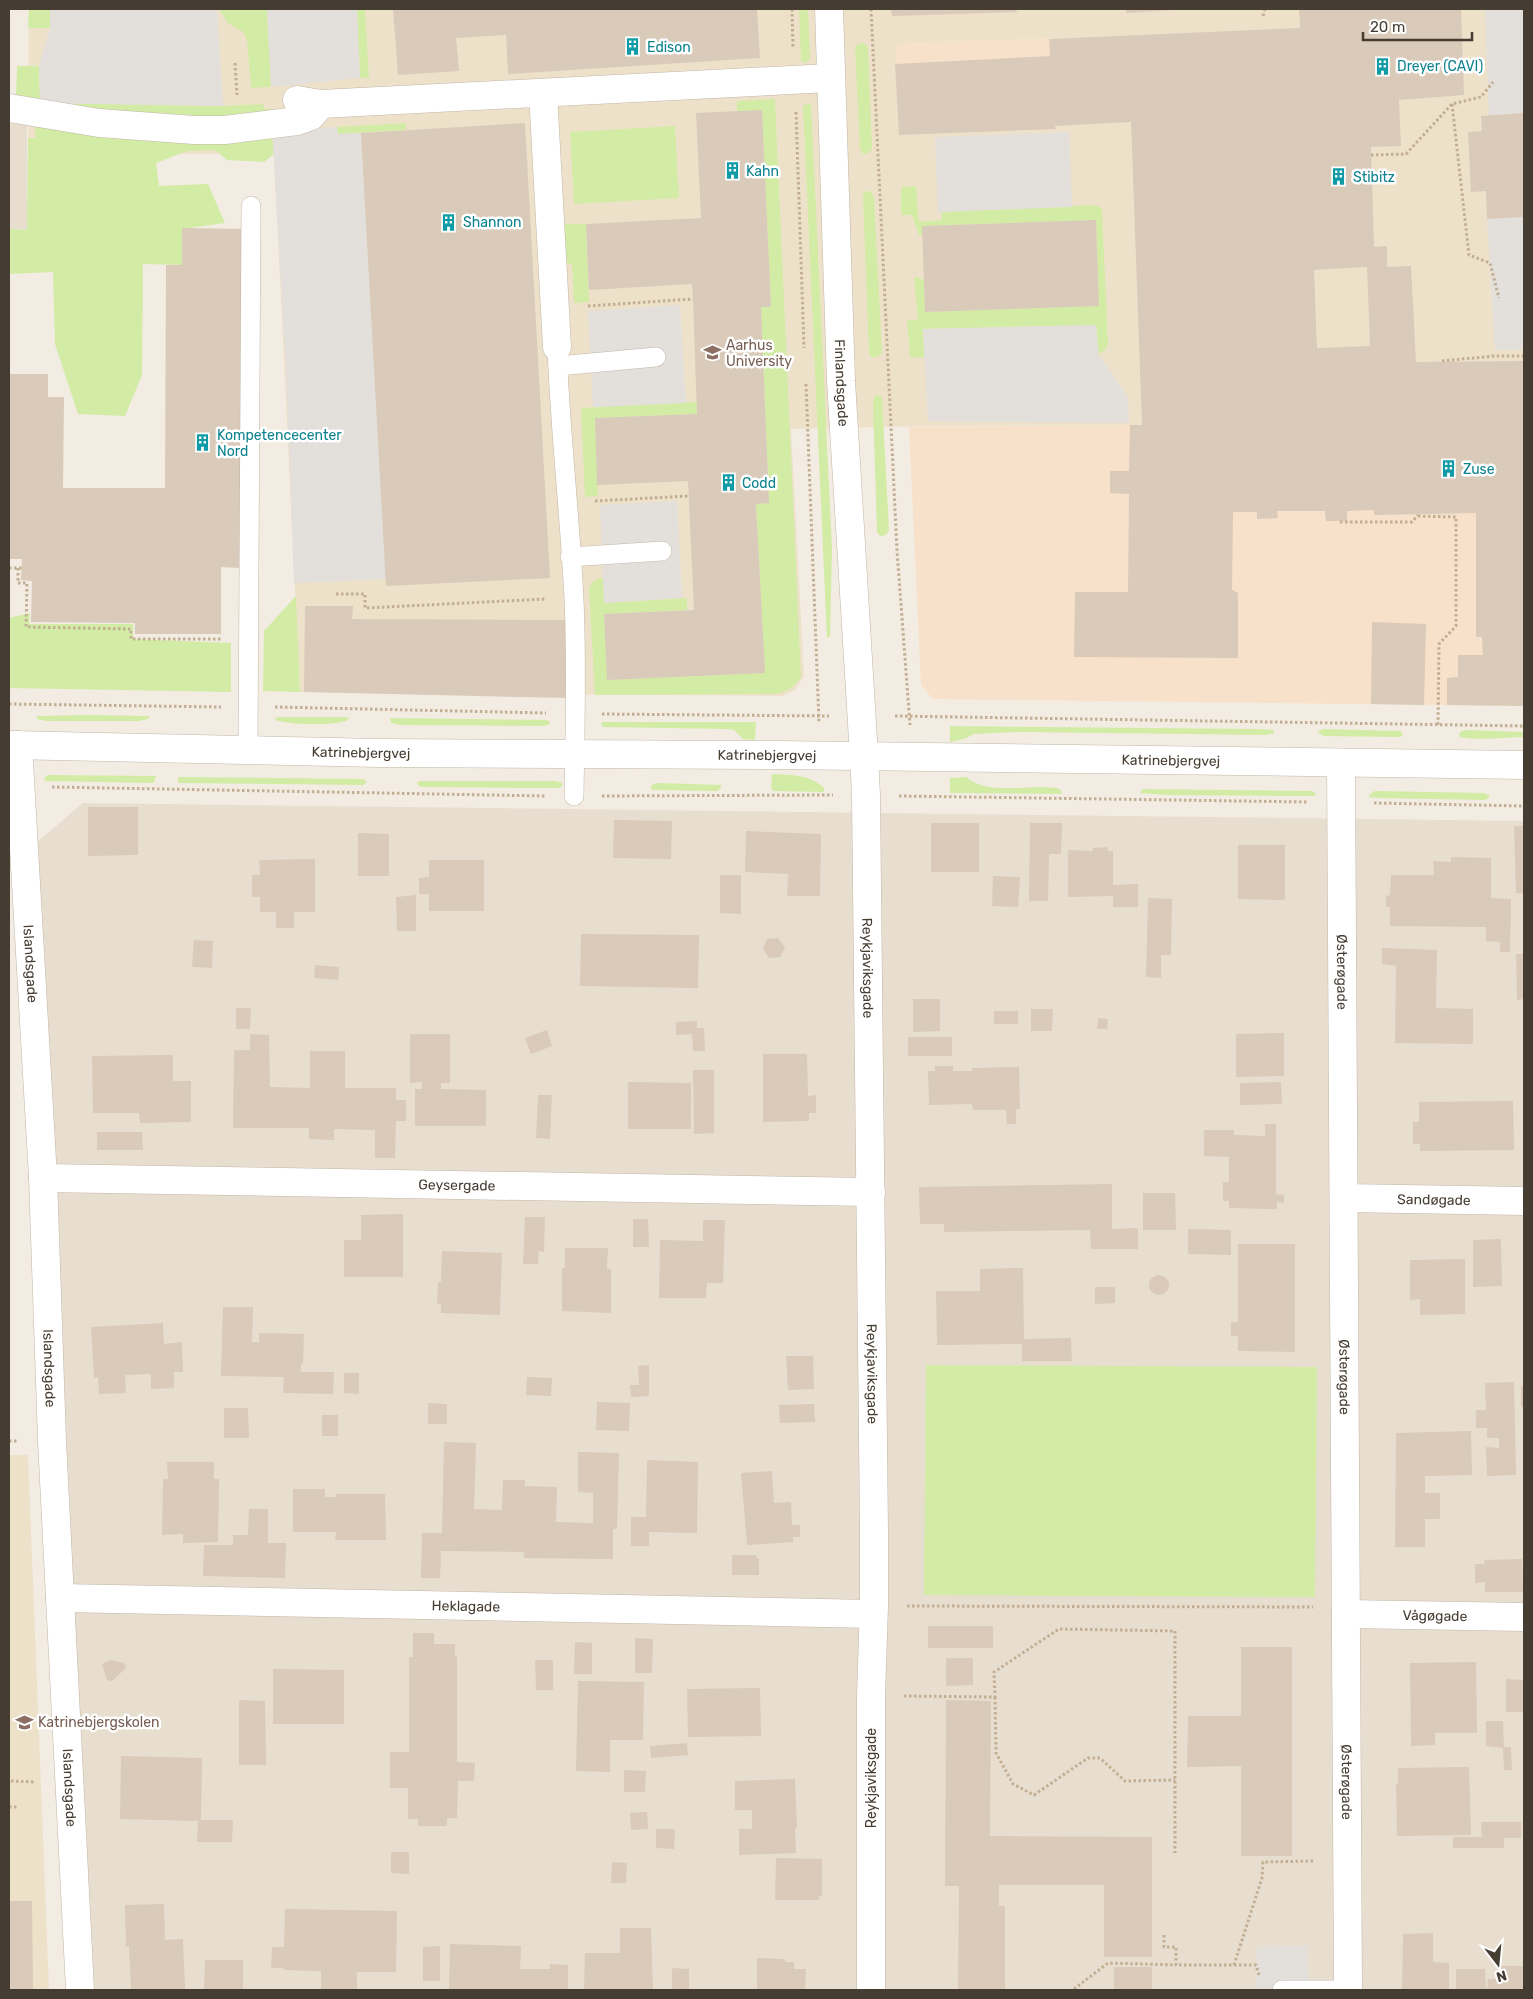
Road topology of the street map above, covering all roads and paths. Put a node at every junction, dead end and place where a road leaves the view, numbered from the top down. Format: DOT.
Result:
graph roads {
  1 [pos="828,9"];
  2 [pos="871,9"];
  3 [pos="1265,9"];
  4 [pos="1263,16"];
  5 [pos="235,63"];
  6 [pos="830,78"];
  7 [pos="1493,82"];
  8 [pos="543,93"];
  9 [pos="244,98"];
  10 [pos="1452,104"];
  11 [pos="9,108"];
  12 [pos="1371,155"];
  13 [pos="252,206"];
  14 [pos="1499,298"];
  15 [pos="693,299"];
  16 [pos="555,308"];
  17 [pos="557,356"];
  18 [pos="1524,356"];
  19 [pos="656,357"];
  20 [pos="1442,361"];
  21 [pos="689,496"];
  22 [pos="567,503"];
  23 [pos="1340,522"];
  24 [pos="662,551"];
  25 [pos="570,557"];
  26 [pos="9,568"];
  27 [pos="336,594"];
  28 [pos="574,598"];
  29 [pos="226,639"];
  30 [pos="9,704"];
  31 [pos="248,707"];
  32 [pos="576,713"];
  33 [pos="861,716"];
  34 [pos="910,716"];
  35 [pos="1438,725"];
  36 [pos="1524,726"];
  37 [pos="14,745"];
  38 [pos="248,750"];
  39 [pos="575,753"];
  40 [pos="864,756"];
  41 [pos="910,756"];
  42 [pos="1341,763"];
  43 [pos="1524,765"];
  44 [pos="20,786"];
  45 [pos="866,795"];
  46 [pos="574,796"];
  47 [pos="1342,802"];
  48 [pos="1524,806"];
  49 [pos="42,1178"];
  50 [pos="871,1192"];
  51 [pos="1344,1198"];
  52 [pos="1524,1201"];
  53 [pos="60,1598"];
  54 [pos="874,1610"];
  55 [pos="1346,1610"];
  56 [pos="1524,1617"];
  57 [pos="871,1696"];
  58 [pos="994,1697"];
  59 [pos="1175,1780"];
  60 [pos="9,1807"];
  61 [pos="18,1807"];
  62 [pos="1175,1853"];
  63 [pos="1347,1861"];
  64 [pos="1164,1934"];
  65 [pos="1176,1965"];
  66 [pos="1234,1965"];
  67 [pos="1260,1982"];
  68 [pos="1074,1989"];
  69 [pos="80,1990"];
  70 [pos="871,1990"];
  71 [pos="1282,1990"];
  72 [pos="1348,1990"];
  1 -- 6 [label="street, Finlandsgade"];
  2 -- 34 [label="path"];
  3 -- 4 [label="path"];
  5 -- 9 [label="path"];
  6 -- 8 [label="street"];
  6 -- 33 [label="street, Finlandsgade"];
  7 -- 10 [label="path"];
  8 -- 11 [label="street"];
  8 -- 16 [label="street"];
  10 -- 12 [label="path"];
  10 -- 14 [label="path"];
  13 -- 31 [label="lane"];
  15 -- 16 [label="path"];
  16 -- 17 [label="street"];
  17 -- 19 [label="lane"];
  17 -- 22 [label="lane"];
  18 -- 20 [label="path"];
  21 -- 22 [label="path"];
  22 -- 25 [label="lane"];
  23 -- 35 [label="path"];
  24 -- 25 [label="lane"];
  25 -- 28 [label="lane"];
  26 -- 29 [label="path"];
  27 -- 28 [label="path"];
  28 -- 32 [label="lane"];
  30 -- 31 [label="path"];
  31 -- 32 [label="path"];
  31 -- 38 [label="lane"];
  32 -- 33 [label="path"];
  32 -- 39 [label="lane"];
  33 -- 34 [label="path"];
  33 -- 40 [label="street, Finlandsgade"];
  34 -- 35 [label="path"];
  34 -- 41 [label="path"];
  35 -- 36 [label="path"];
  37 -- 38 [label="street, Katrinebjergvej"];
  37 -- 44 [label="street, Islandsgade"];
  38 -- 39 [label="street, Katrinebjergvej"];
  39 -- 40 [label="street, Katrinebjergvej"];
  39 -- 46 [label="lane"];
  40 -- 41 [label="street, Katrinebjergvej"];
  40 -- 45 [label="street, Reykjaviksgade"];
  41 -- 42 [label="street, Katrinebjergvej"];
  42 -- 43 [label="street, Katrinebjergvej"];
  42 -- 47 [label="street, Østerøgade"];
  44 -- 46 [label="path"];
  44 -- 49 [label="street, Islandsgade"];
  45 -- 46 [label="path"];
  45 -- 47 [label="path"];
  45 -- 50 [label="street, Reykjaviksgade"];
  47 -- 48 [label="path"];
  47 -- 51 [label="street, Østerøgade"];
  49 -- 50 [label="street, Geysergade"];
  49 -- 53 [label="street, Islandsgade"];
  50 -- 54 [label="street, Reykjaviksgade"];
  51 -- 52 [label="street, Sandøgade"];
  51 -- 55 [label="street, Østerøgade"];
  53 -- 54 [label="street, Heklagade"];
  53 -- 69 [label="street, Islandsgade"];
  54 -- 55 [label="path"];
  54 -- 57 [label="street, Reykjaviksgade"];
  55 -- 56 [label="street, Vågøgade"];
  55 -- 63 [label="street, Østerøgade"];
  57 -- 58 [label="path"];
  57 -- 70 [label="street, Reykjaviksgade"];
  58 -- 59 [label="path"];
  58 -- 59 [label="path"];
  59 -- 62 [label="path"];
  60 -- 61 [label="path"];
  63 -- 66 [label="path"];
  63 -- 72 [label="street, Østerøgade"];
  64 -- 65 [label="path"];
  65 -- 66 [label="path"];
  65 -- 68 [label="path"];
  66 -- 67 [label="path"];
  71 -- 72 [label="lane"];
}
